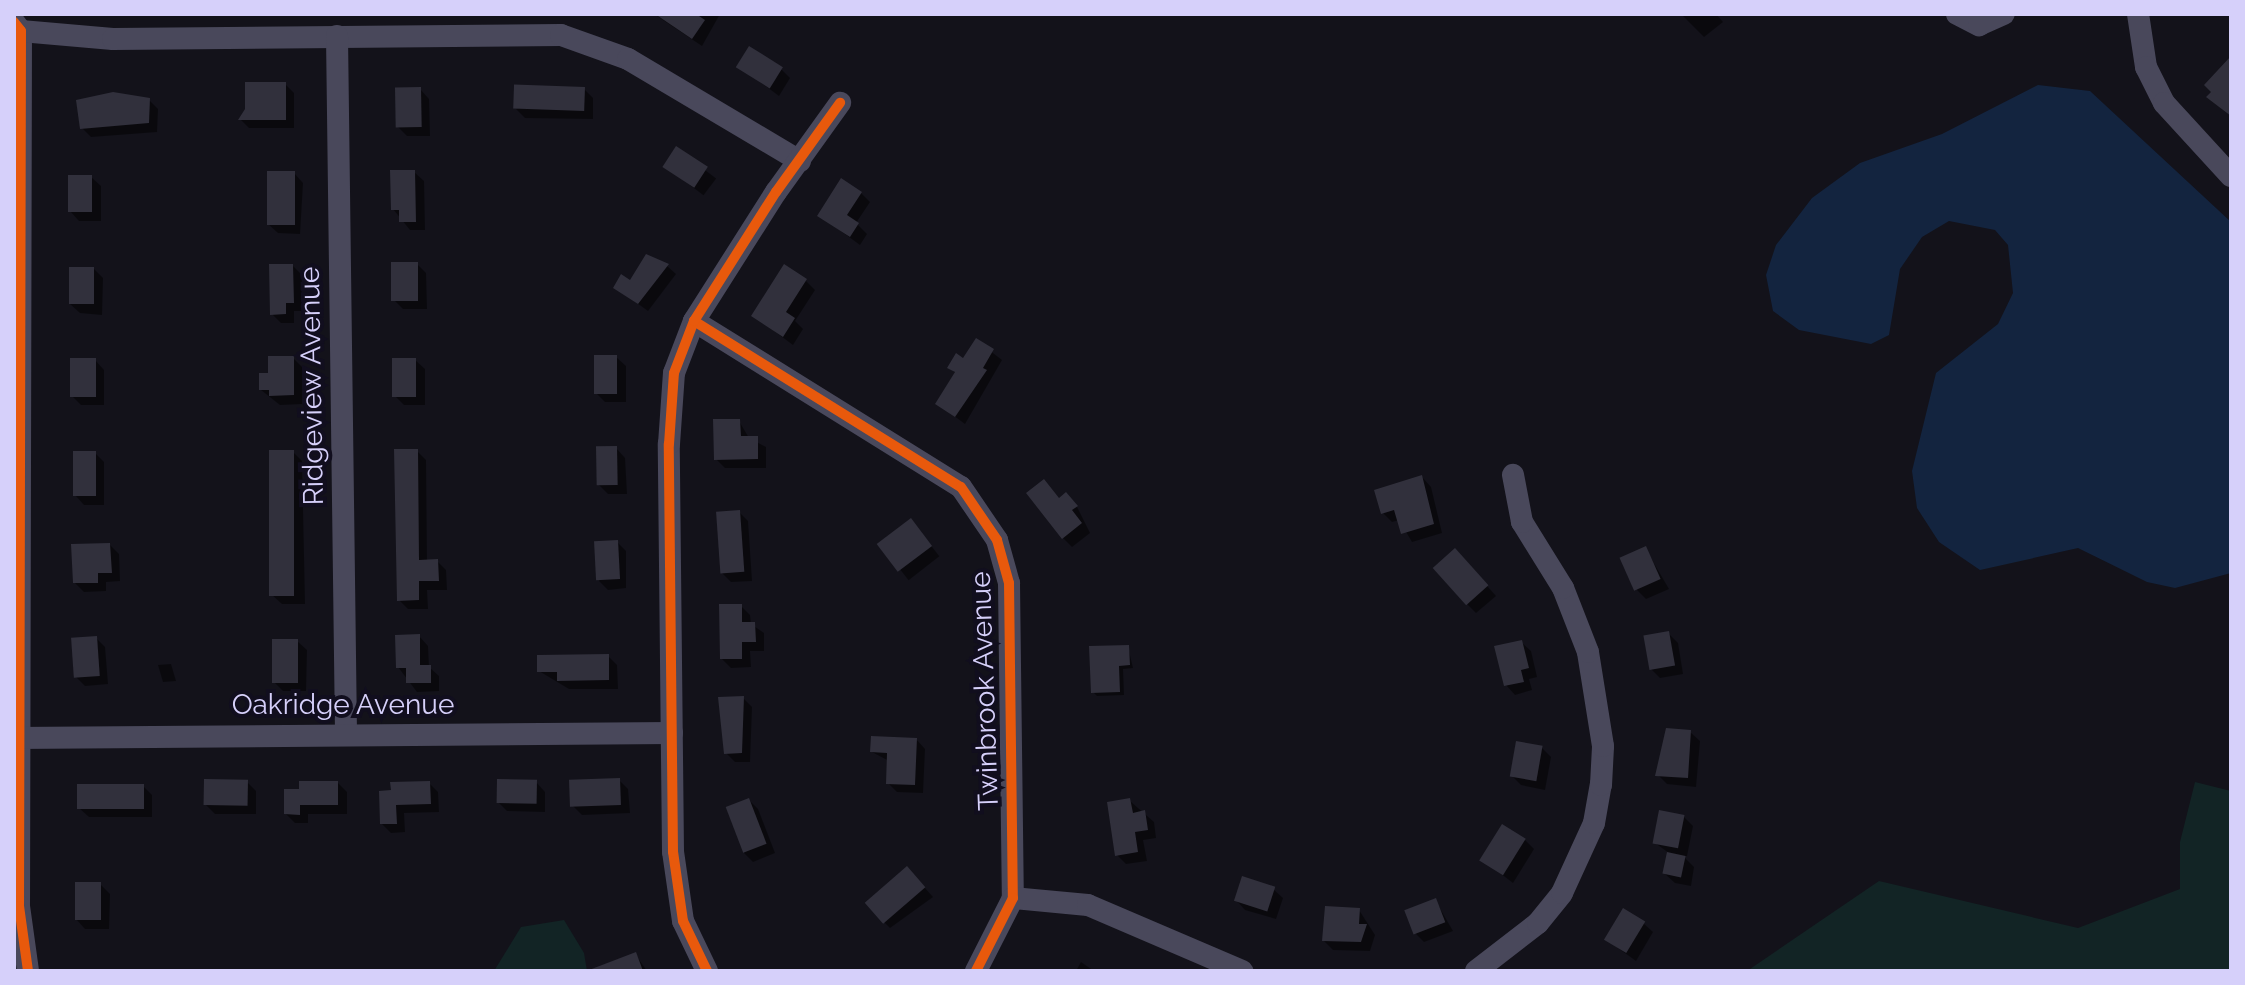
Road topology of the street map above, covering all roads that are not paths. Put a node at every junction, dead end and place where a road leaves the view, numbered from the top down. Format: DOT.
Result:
graph roads {
  1 [pos="1957,14"];
  2 [pos="2004,14"];
  3 [pos="2138,14"];
  4 [pos="18,26"];
  5 [pos="337,36"];
  6 [pos="840,103"];
  7 [pos="800,161"];
  8 [pos="2231,176"];
  9 [pos="694,321"];
  10 [pos="1513,475"];
  11 [pos="672,733"];
  12 [pos="346,735"];
  13 [pos="18,738"];
  14 [pos="1013,898"];
  15 [pos="28,971"];
  16 [pos="707,971"];
  17 [pos="976,971"];
  18 [pos="1242,971"];
  19 [pos="1476,971"];
  1 -- 2 [label="street"];
  3 -- 8 [label="street"];
  4 -- 5 [label="street"];
  4 -- 13 [label="street"];
  5 -- 7 [label="street"];
  5 -- 12 [label="street, Ridgeview Avenue"];
  6 -- 7 [label="street"];
  7 -- 9 [label="street"];
  9 -- 11 [label="street"];
  9 -- 14 [label="street, Twinbrook Avenue"];
  10 -- 19 [label="street"];
  11 -- 12 [label="street, Oakridge Avenue"];
  11 -- 16 [label="street"];
  12 -- 13 [label="street, Oakridge Avenue"];
  13 -- 15 [label="street"];
  14 -- 17 [label="street, Twinbrook Avenue"];
  14 -- 18 [label="street"];
}
